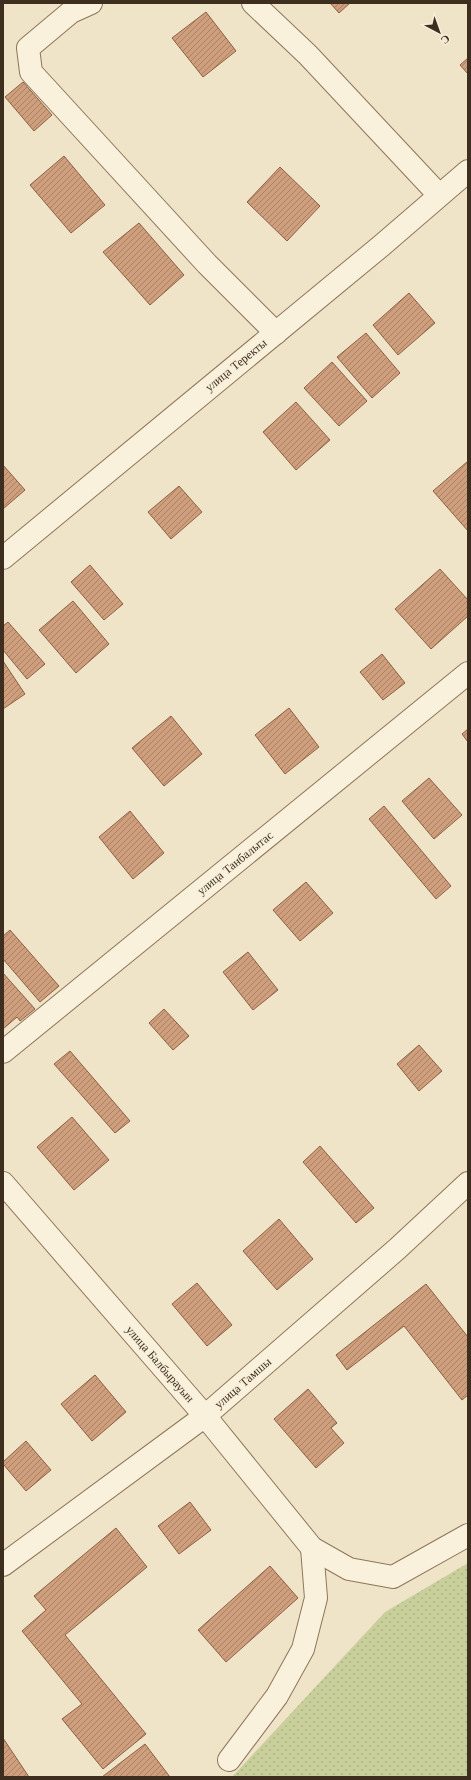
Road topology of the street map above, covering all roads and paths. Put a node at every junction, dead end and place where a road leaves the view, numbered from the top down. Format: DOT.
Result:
graph roads {
  1 [pos="91,3"];
  2 [pos="253,3"];
  3 [pos="468,171"];
  4 [pos="439,195"];
  5 [pos="276,333"];
  6 [pos="3,558"];
  7 [pos="468,673"];
  8 [pos="3,1052"];
  9 [pos="3,1183"];
  10 [pos="468,1183"];
  11 [pos="205,1416"];
  12 [pos="468,1535"];
  13 [pos="312,1548"];
  14 [pos="3,1565"];
  15 [pos="230,1760"];
  1 -- 5 [label="street"];
  2 -- 4 [label="street"];
  3 -- 4 [label="street, улица Теректы"];
  4 -- 5 [label="street, улица Теректы"];
  5 -- 6 [label="street, улица Теректы"];
  7 -- 8 [label="street, улица Танбалытас"];
  9 -- 11 [label="street, улица Балбырауын"];
  10 -- 11 [label="street, улица Тамшы"];
  11 -- 13 [label="street, улица Балбырауын"];
  11 -- 14 [label="street, улица Тамшы"];
  12 -- 13 [label="street"];
  13 -- 15 [label="street"];
}
